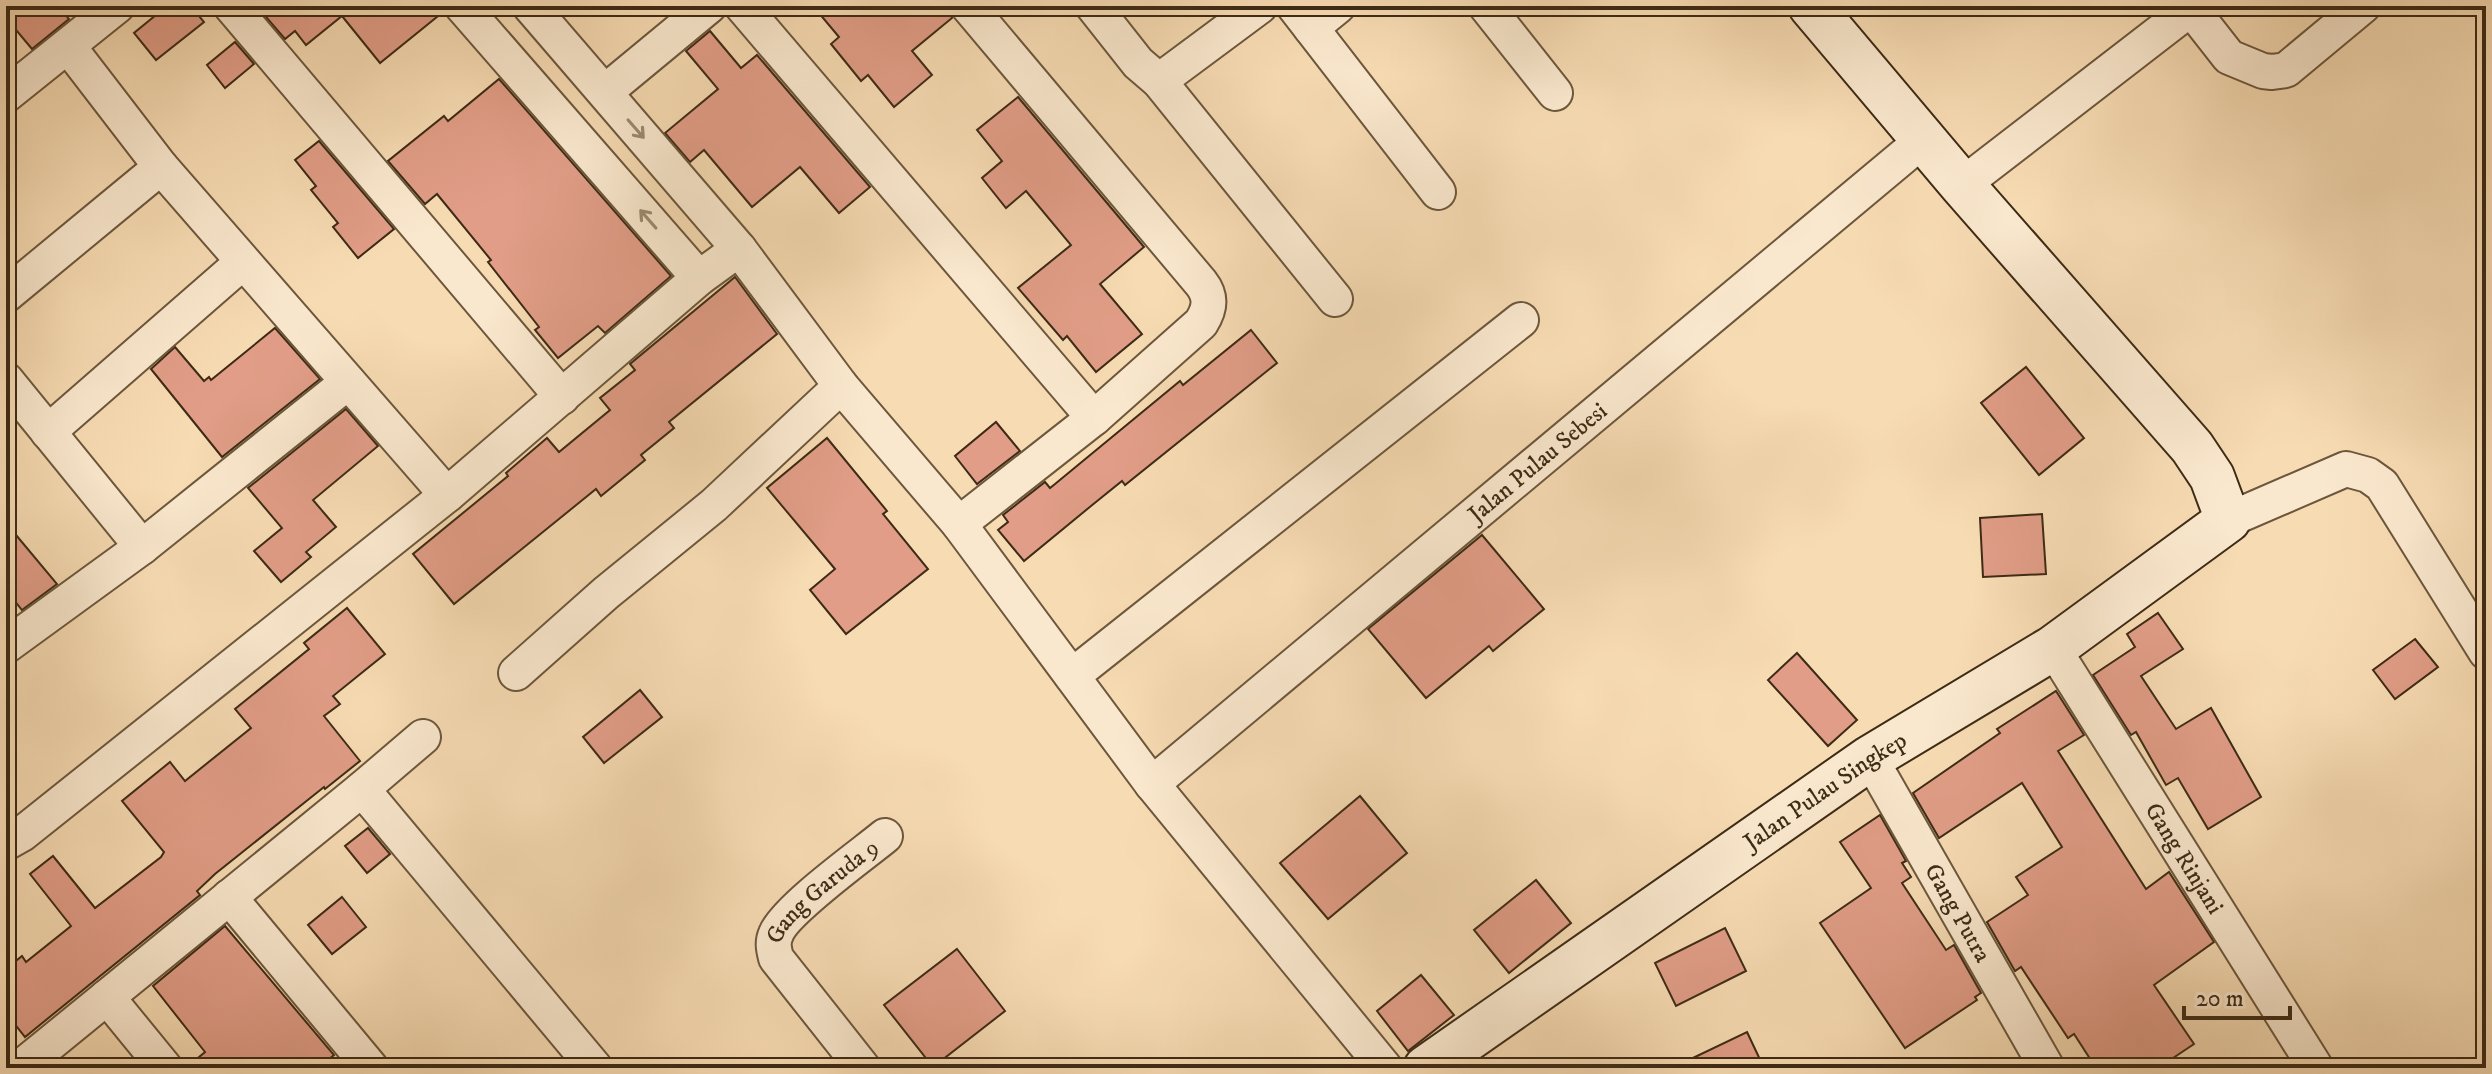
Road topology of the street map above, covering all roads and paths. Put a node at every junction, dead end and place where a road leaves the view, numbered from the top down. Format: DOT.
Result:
graph roads {
  1 [pos="117,6"];
  2 [pos="231,6"];
  3 [pos="462,6"];
  4 [pos="530,6"];
  5 [pos="709,6"];
  6 [pos="742,6"];
  7 [pos="968,6"];
  8 [pos="1093,6"];
  9 [pos="1260,6"];
  10 [pos="1338,6"];
  11 [pos="1486,6"];
  12 [pos="2363,6"];
  13 [pos="2190,8"];
  14 [pos="1825,11"];
  15 [pos="1302,17"];
  16 [pos="68,46"];
  17 [pos="1159,81"];
  18 [pos="605,92"];
  19 [pos="1555,93"];
  20 [pos="6,95"];
  21 [pos="1923,140"];
  22 [pos="161,167"];
  23 [pos="1962,185"];
  24 [pos="1438,192"];
  25 [pos="739,249"];
  26 [pos="243,262"];
  27 [pos="699,278"];
  28 [pos="6,295"];
  29 [pos="1335,299"];
  30 [pos="1521,320"];
  31 [pos="6,380"];
  32 [pos="348,382"];
  33 [pos="841,386"];
  34 [pos="562,397"];
  35 [pos="1094,418"];
  36 [pos="48,432"];
  37 [pos="447,495"];
  38 [pos="2228,520"];
  39 [pos="959,524"];
  40 [pos="142,547"];
  41 [pos="10,635"];
  42 [pos="2053,648"];
  43 [pos="2486,652"];
  44 [pos="516,673"];
  45 [pos="1072,676"];
  46 [pos="423,737"];
  47 [pos="1870,758"];
  48 [pos="1152,784"];
  49 [pos="362,789"];
  50 [pos="885,836"];
  51 [pos="6,843"];
  52 [pos="229,897"];
  53 [pos="107,997"];
  54 [pos="20,1068"];
  55 [pos="165,1068"];
  56 [pos="371,1068"];
  57 [pos="595,1068"];
  58 [pos="863,1068"];
  59 [pos="1385,1068"];
  60 [pos="1426,1068"];
  61 [pos="2047,1068"];
  62 [pos="2316,1068"];
  1 -- 16 [label="street"];
  2 -- 34 [label="street"];
  27 -- 3 [label="street, one-way"];
  4 -- 18 [label="street"];
  5 -- 18 [label="street"];
  6 -- 35 [label="street"];
  7 -- 35 [label="street"];
  8 -- 17 [label="street"];
  9 -- 17 [label="street"];
  10 -- 15 [label="street"];
  11 -- 19 [label="street"];
  12 -- 13 [label="street"];
  13 -- 23 [label="street"];
  14 -- 21 [label="street"];
  15 -- 24 [label="street"];
  16 -- 20 [label="street"];
  16 -- 22 [label="street"];
  17 -- 29 [label="street"];
  18 -- 25 [label="street, one-way"];
  21 -- 23 [label="street"];
  21 -- 48 [label="street, Jalan Pulau Sebesi"];
  22 -- 26 [label="street"];
  22 -- 28 [label="street"];
  23 -- 38 [label="street"];
  25 -- 27 [label="street"];
  25 -- 33 [label="street"];
  26 -- 32 [label="street"];
  26 -- 36 [label="street"];
  27 -- 34 [label="street"];
  30 -- 45 [label="street"];
  31 -- 36 [label="street"];
  32 -- 37 [label="street"];
  32 -- 40 [label="street"];
  33 -- 39 [label="street"];
  33 -- 44 [label="street"];
  34 -- 37 [label="street"];
  35 -- 39 [label="street"];
  36 -- 40 [label="street"];
  37 -- 51 [label="street"];
  38 -- 42 [label="street, Jalan Pulau Singkep"];
  38 -- 43 [label="street"];
  39 -- 45 [label="street"];
  40 -- 41 [label="street"];
  42 -- 47 [label="street, Jalan Pulau Singkep"];
  42 -- 62 [label="street, Gang Rinjani"];
  45 -- 48 [label="street"];
  46 -- 49 [label="street"];
  47 -- 60 [label="street, Jalan Pulau Singkep"];
  47 -- 61 [label="street, Gang Putra"];
  48 -- 59 [label="street"];
  49 -- 52 [label="street"];
  49 -- 57 [label="street"];
  50 -- 58 [label="street, Gang Garuda 9"];
  52 -- 53 [label="street"];
  52 -- 56 [label="street"];
  53 -- 54 [label="street"];
  53 -- 55 [label="street"];
}
